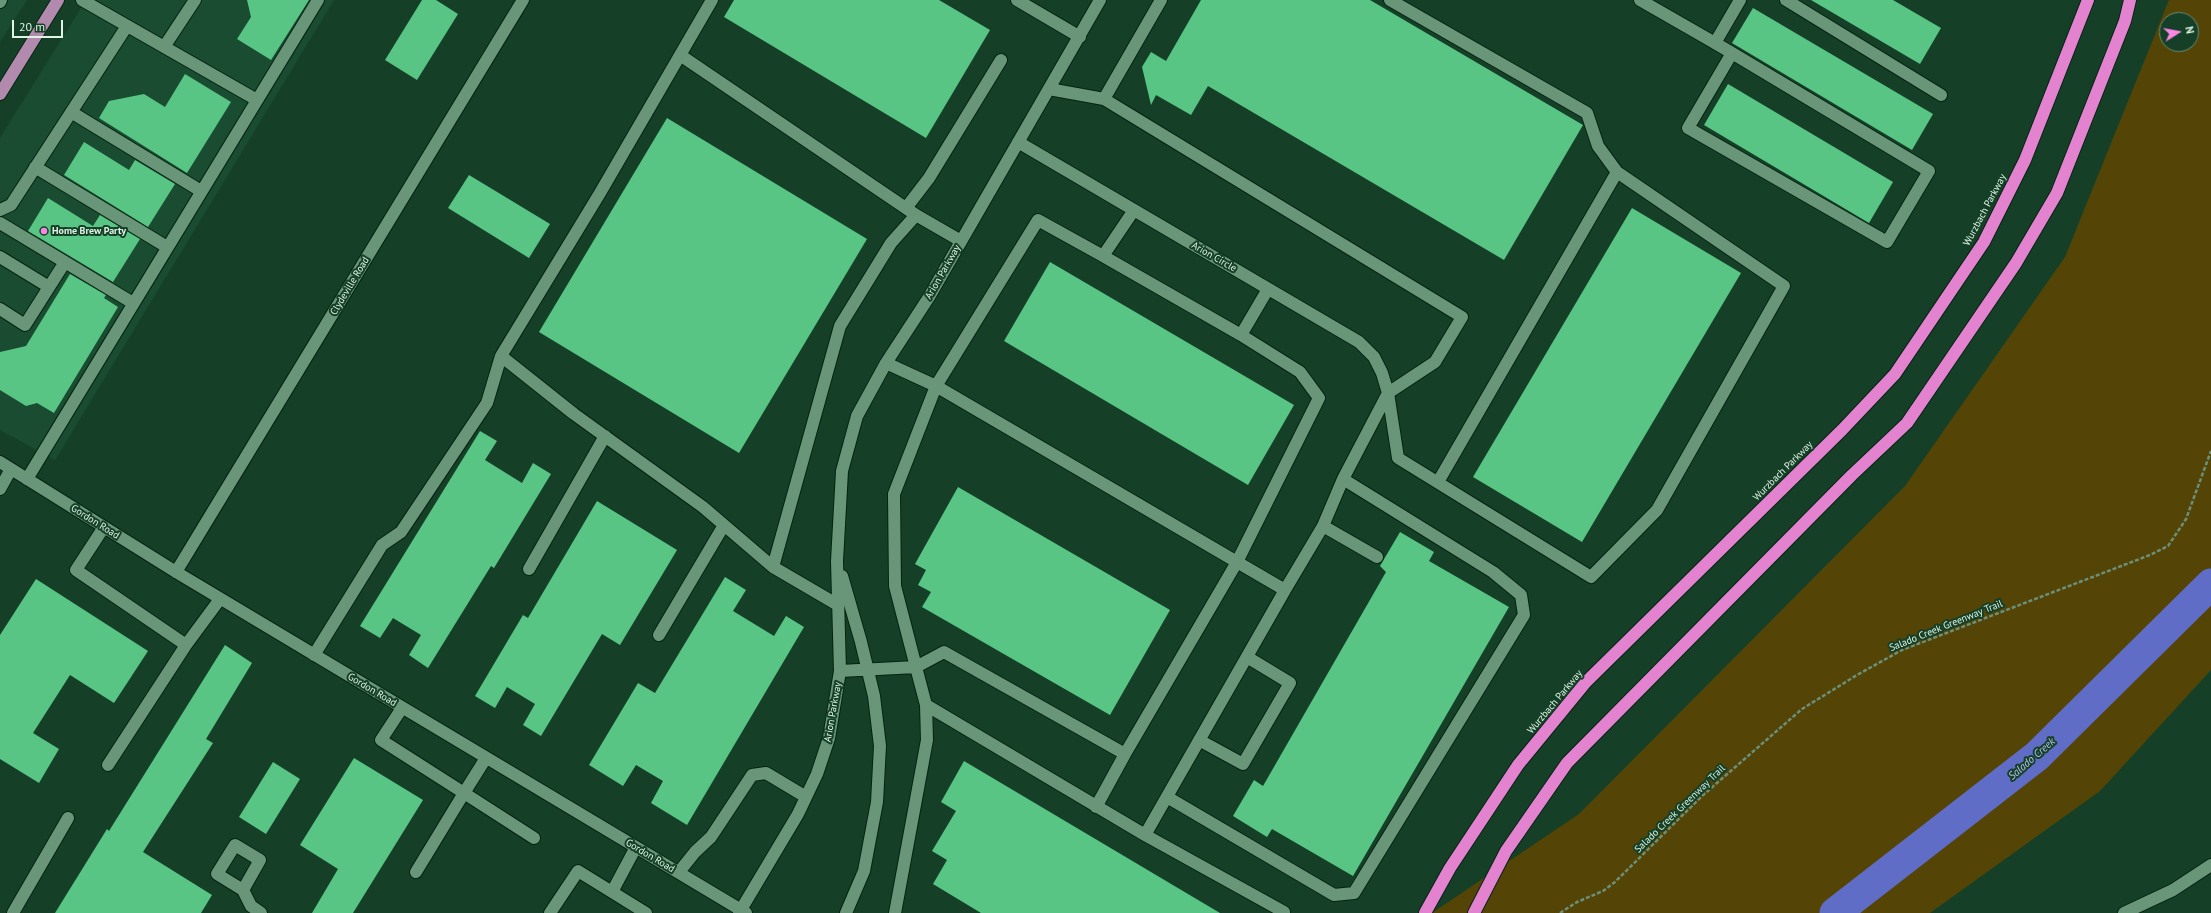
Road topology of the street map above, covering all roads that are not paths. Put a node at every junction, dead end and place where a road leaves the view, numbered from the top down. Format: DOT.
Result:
graph roads {
  1 [pos="58,0"];
  2 [pos="82,0"];
  3 [pos="195,0"];
  4 [pos="318,0"];
  5 [pos="523,0"];
  6 [pos="712,0"];
  7 [pos="1017,0"];
  8 [pos="1100,0"];
  9 [pos="1161,0"];
  10 [pos="1390,0"];
  11 [pos="1640,0"];
  12 [pos="1740,0"];
  13 [pos="1786,0"];
  14 [pos="2088,0"];
  15 [pos="2130,0"];
  16 [pos="1031,4"];
  17 [pos="127,26"];
  18 [pos="1080,37"];
  19 [pos="1715,43"];
  20 [pos="164,47"];
  21 [pos="1732,53"];
  22 [pos="680,55"];
  23 [pos="1001,60"];
  24 [pos="1049,89"];
  25 [pos="0,94"];
  26 [pos="1941,95"];
  27 [pos="1104,99"];
  28 [pos="257,100"];
  29 [pos="71,112"];
  30 [pos="1018,142"];
  31 [pos="35,167"];
  32 [pos="1617,172"];
  33 [pos="201,191"];
  34 [pos="0,210"];
  35 [pos="1134,210"];
  36 [pos="911,212"];
  37 [pos="0,223"];
  38 [pos="961,241"];
  39 [pos="167,247"];
  40 [pos="1103,256"];
  41 [pos="0,257"];
  42 [pos="64,262"];
  43 [pos="49,287"];
  44 [pos="1268,289"];
  45 [pos="133,303"];
  46 [pos="0,308"];
  47 [pos="1241,335"];
  48 [pos="501,356"];
  49 [pos="886,363"];
  50 [pos="936,386"];
  51 [pos="1388,393"];
  52 [pos="605,436"];
  53 [pos="0,462"];
  54 [pos="11,469"];
  55 [pos="27,479"];
  56 [pos="1343,479"];
  57 [pos="1438,482"];
  58 [pos="0,488"];
  59 [pos="724,525"];
  60 [pos="1323,526"];
  61 [pos="104,527"];
  62 [pos="1377,557"];
  63 [pos="837,561"];
  64 [pos="1237,562"];
  65 [pos="773,567"];
  66 [pos="529,569"];
  67 [pos="176,572"];
  68 [pos="1285,590"];
  69 [pos="220,599"];
  70 [pos="838,605"];
  71 [pos="660,635"];
  72 [pos="186,645"];
  73 [pos="314,655"];
  74 [pos="1247,657"];
  75 [pos="916,667"];
  76 [pos="867,668"];
  77 [pos="840,671"];
  78 [pos="926,705"];
  79 [pos="402,708"];
  80 [pos="1198,740"];
  81 [pos="1125,754"];
  82 [pos="486,758"];
  83 [pos="108,765"];
  84 [pos="464,793"];
  85 [pos="806,797"];
  86 [pos="1166,797"];
  87 [pos="1096,807"];
  88 [pos="68,818"];
  89 [pos="1145,835"];
  90 [pos="534,838"];
  91 [pos="636,847"];
  92 [pos="2211,865"];
  93 [pos="416,872"];
  94 [pos="679,872"];
  95 [pos="243,890"];
  96 [pos="612,892"];
  97 [pos="742,912"];
  98 [pos="1284,912"];
  99 [pos="14,913"];
  100 [pos="260,913"];
  101 [pos="550,913"];
  102 [pos="646,913"];
  103 [pos="846,913"];
  104 [pos="895,913"];
  105 [pos="1426,913"];
  106 [pos="1474,913"];
  107 [pos="2124,913"];
  1 -- 25 [label="main road"];
  2 -- 17 [label="street"];
  3 -- 20 [label="street"];
  4 -- 28 [label="street"];
  5 -- 67 [label="street, Clydeville Road"];
  6 -- 22 [label="street"];
  7 -- 16 [label="street"];
  8 -- 18 [label="street, Arion Parkway"];
  9 -- 27 [label="street"];
  10 -- 32 [label="street"];
  11 -- 19 [label="street"];
  12 -- 19 [label="street"];
  13 -- 26 [label="street"];
  14 -- 105 [label="highway, Wurzbach Parkway"];
  15 -- 106 [label="highway"];
  16 -- 18 [label="street"];
  17 -- 20 [label="street"];
  17 -- 29 [label="street"];
  18 -- 24 [label="street, Arion Parkway"];
  19 -- 21 [label="street"];
  20 -- 28 [label="street"];
  21 -- 21 [label="street"];
  22 -- 36 [label="street"];
  22 -- 48 [label="street"];
  23 -- 36 [label="street"];
  24 -- 27 [label="street"];
  24 -- 30 [label="street, Arion Parkway"];
  27 -- 51 [label="street"];
  28 -- 33 [label="street"];
  29 -- 31 [label="street"];
  29 -- 33 [label="street"];
  30 -- 35 [label="street, Arion Circle"];
  30 -- 38 [label="street, Arion Parkway"];
  31 -- 34 [label="street"];
  31 -- 39 [label="street"];
  32 -- 57 [label="street"];
  32 -- 57 [label="street"];
  33 -- 39 [label="street"];
  35 -- 40 [label="street"];
  35 -- 44 [label="street, Arion Circle"];
  36 -- 38 [label="street"];
  36 -- 65 [label="street"];
  37 -- 42 [label="street"];
  38 -- 49 [label="street, Arion Parkway"];
  39 -- 45 [label="street"];
  40 -- 47 [label="street"];
  40 -- 50 [label="street"];
  41 -- 43 [label="street"];
  42 -- 43 [label="street"];
  42 -- 45 [label="street"];
  43 -- 46 [label="street"];
  44 -- 47 [label="street"];
  44 -- 51 [label="street, Arion Circle"];
  45 -- 55 [label="street"];
  47 -- 64 [label="street"];
  48 -- 52 [label="street"];
  48 -- 73 [label="street"];
  49 -- 50 [label="street"];
  49 -- 63 [label="street, Arion Parkway"];
  50 -- 64 [label="street"];
  50 -- 75 [label="street"];
  51 -- 56 [label="street"];
  51 -- 57 [label="street, Arion Circle"];
  52 -- 59 [label="street"];
  52 -- 66 [label="street"];
  53 -- 54 [label="street, Gordon Road"];
  54 -- 55 [label="street, Gordon Road"];
  54 -- 58 [label="street"];
  55 -- 61 [label="street, Gordon Road"];
  56 -- 60 [label="street"];
  56 -- 86 [label="street"];
  59 -- 65 [label="street"];
  59 -- 71 [label="street"];
  60 -- 62 [label="street"];
  60 -- 68 [label="street"];
  61 -- 67 [label="street, Gordon Road"];
  61 -- 72 [label="street"];
  63 -- 70 [label="street, Arion Parkway"];
  63 -- 76 [label="street, Arion Parkway"];
  64 -- 68 [label="street"];
  64 -- 81 [label="street"];
  65 -- 70 [label="street"];
  67 -- 69 [label="street, Gordon Road"];
  68 -- 74 [label="street"];
  69 -- 72 [label="street"];
  69 -- 73 [label="street, Gordon Road"];
  70 -- 77 [label="street, Arion Parkway"];
  72 -- 83 [label="street"];
  73 -- 79 [label="street, Gordon Road"];
  74 -- 80 [label="street"];
  74 -- 80 [label="street"];
  75 -- 76 [label="street"];
  75 -- 78 [label="street"];
  75 -- 81 [label="street"];
  76 -- 77 [label="street"];
  76 -- 103 [label="street, Arion Parkway"];
  77 -- 85 [label="street, Arion Parkway"];
  78 -- 87 [label="street"];
  78 -- 104 [label="street"];
  79 -- 82 [label="street, Gordon Road"];
  79 -- 84 [label="street"];
  80 -- 86 [label="street"];
  81 -- 87 [label="street"];
  82 -- 84 [label="street"];
  82 -- 91 [label="street, Gordon Road"];
  84 -- 90 [label="street"];
  84 -- 93 [label="street"];
  85 -- 94 [label="street"];
  85 -- 97 [label="street, Arion Parkway"];
  86 -- 89 [label="street"];
  87 -- 89 [label="street"];
  88 -- 99 [label="street"];
  89 -- 98 [label="street"];
  91 -- 94 [label="street, Gordon Road"];
  91 -- 96 [label="street"];
  92 -- 107 [label="street"];
  94 -- 97 [label="street, Gordon Road"];
  95 -- 100 [label="street"];
  96 -- 101 [label="street"];
  96 -- 102 [label="street"];
}
